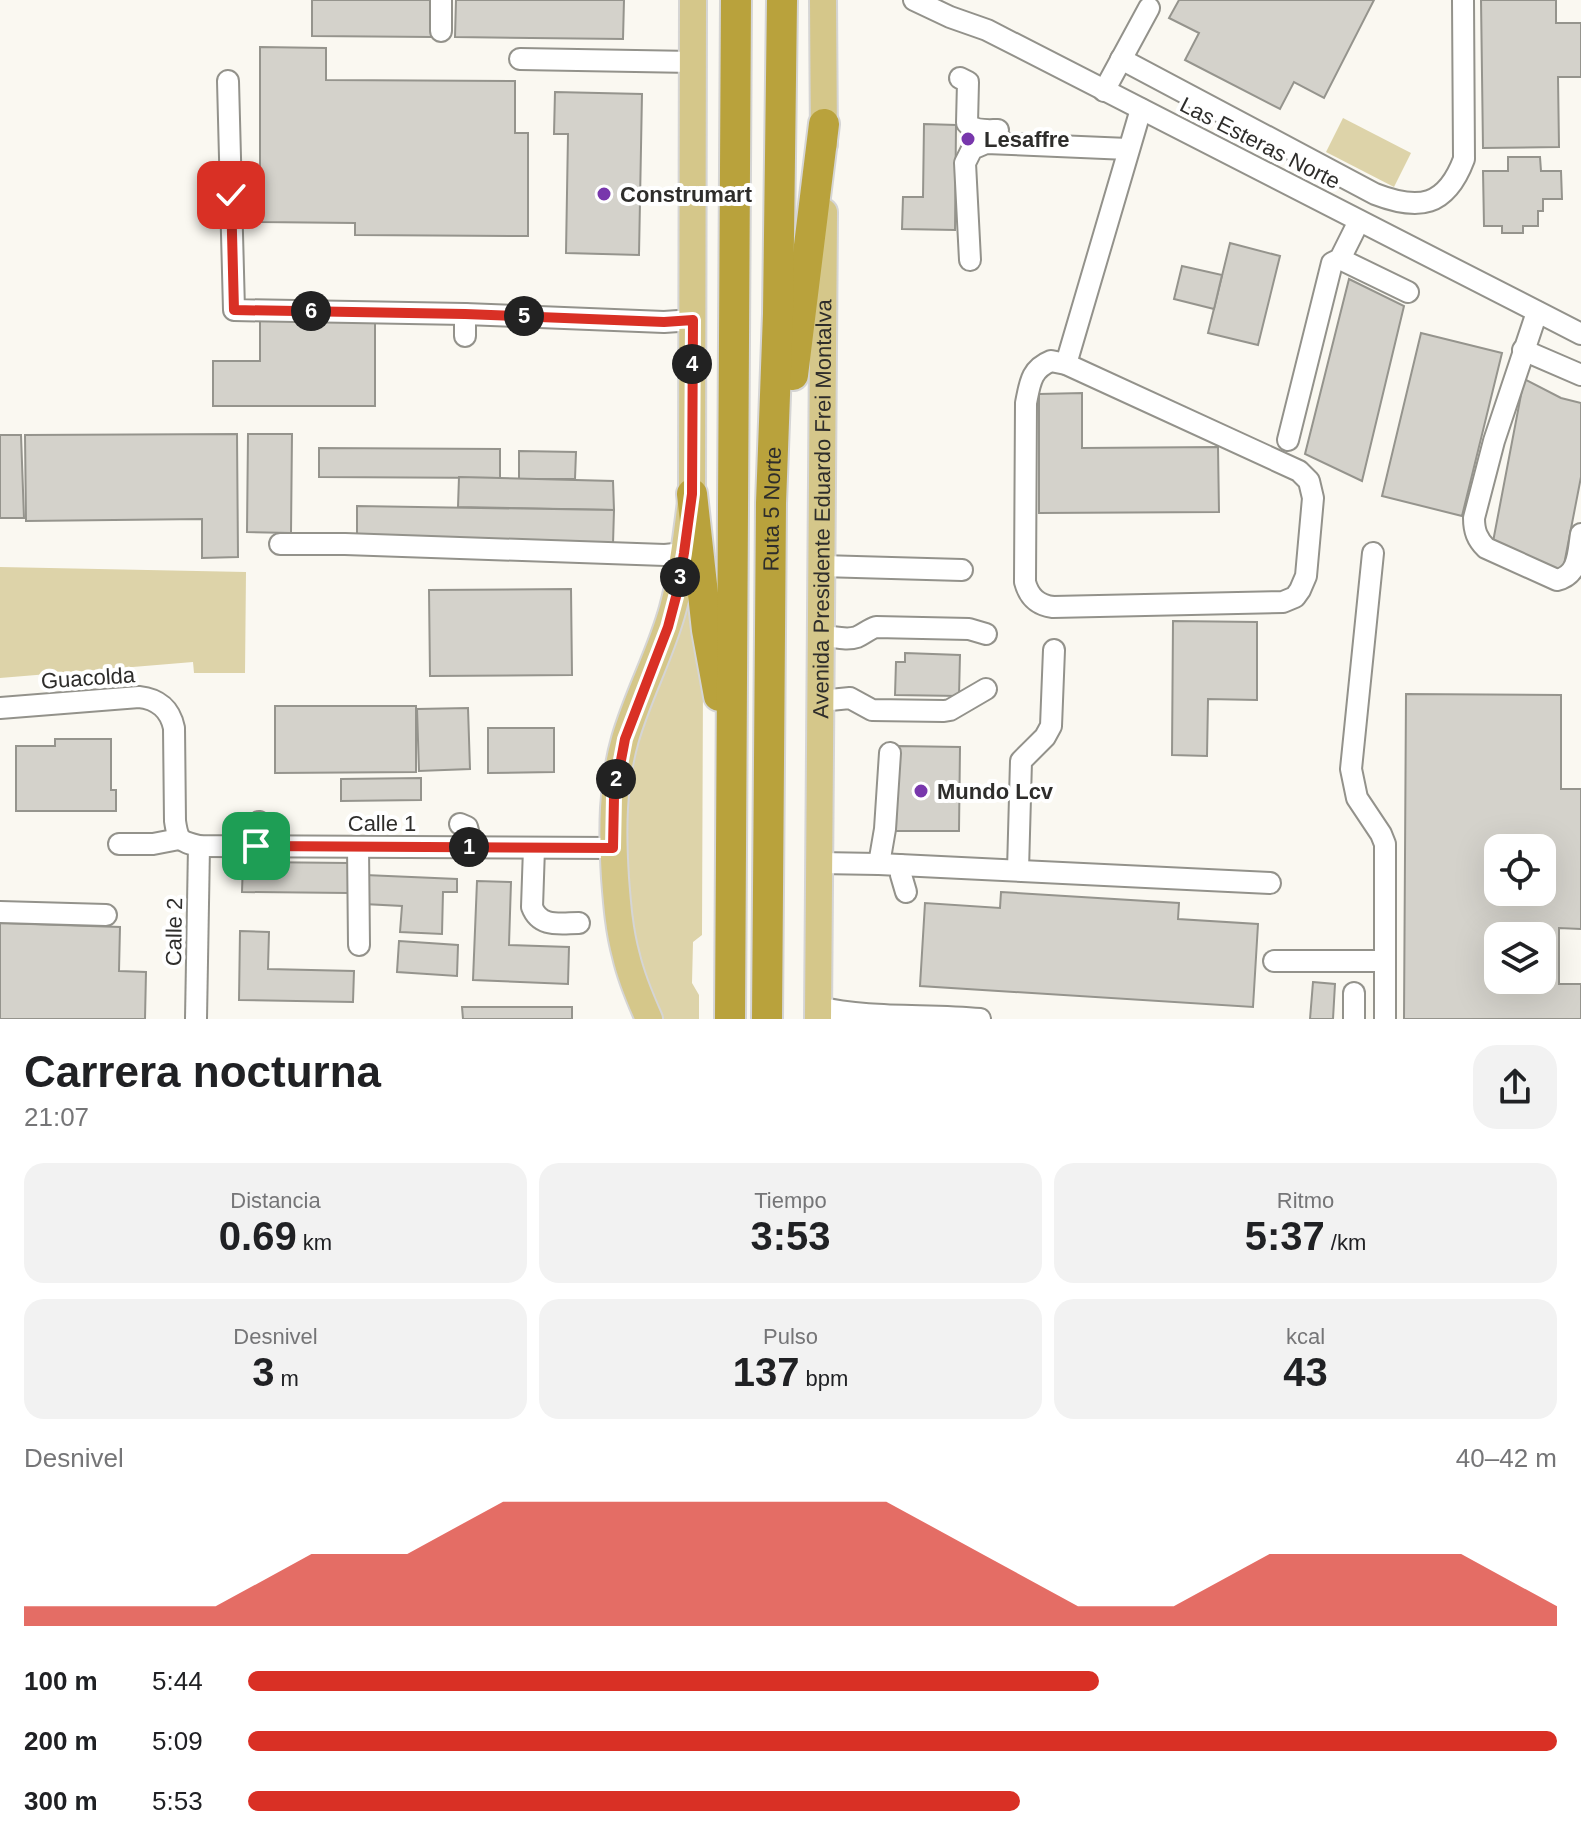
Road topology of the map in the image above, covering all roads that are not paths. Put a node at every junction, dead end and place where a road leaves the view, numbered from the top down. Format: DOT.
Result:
graph roads {
  1 [pos="441,0"];
  2 [pos="693,0"];
  3 [pos="736,0"];
  4 [pos="782,0"];
  5 [pos="823,0"];
  6 [pos="914,0"];
  7 [pos="1463,0"];
  8 [pos="1149,8"];
  9 [pos="441,31"];
  10 [pos="520,59"];
  11 [pos="1121,59"];
  12 [pos="693,62"];
  13 [pos="960,78"];
  14 [pos="228,81"];
  15 [pos="1104,91"];
  16 [pos="1141,109"];
  17 [pos="824,124"];
  18 [pos="998,130"];
  19 [pos="1128,149"];
  20 [pos="1359,221"];
  21 [pos="1340,259"];
  22 [pos="970,260"];
  23 [pos="1408,292"];
  24 [pos="1537,312"];
  25 [pos="465,314"];
  26 [pos="693,320"];
  27 [pos="1581,334"];
  28 [pos="465,336"];
  29 [pos="1523,350"];
  30 [pos="1066,364"];
  31 [pos="1581,375"];
  32 [pos="1288,440"];
  33 [pos="692,494"];
  34 [pos="771,503"];
  35 [pos="1581,534"];
  36 [pos="280,544"];
  37 [pos="684,553"];
  38 [pos="1373,553"];
  39 [pos="821,566"];
  40 [pos="962,570"];
  41 [pos="986,634"];
  42 [pos="821,636"];
  43 [pos="1054,650"];
  44 [pos="986,689"];
  45 [pos="820,701"];
  46 [pos="0,708"];
  47 [pos="732,740"];
  48 [pos="890,753"];
  49 [pos="259,822"];
  50 [pos="460,824"];
  51 [pos="179,839"];
  52 [pos="119,844"];
  53 [pos="199,846"];
  54 [pos="256,846"];
  55 [pos="358,847"];
  56 [pos="472,847"];
  57 [pos="534,848"];
  58 [pos="613,848"];
  59 [pos="819,863"];
  60 [pos="879,864"];
  61 [pos="900,865"];
  62 [pos="1018,870"];
  63 [pos="1270,883"];
  64 [pos="906,892"];
  65 [pos="0,912"];
  66 [pos="106,915"];
  67 [pos="579,923"];
  68 [pos="359,945"];
  69 [pos="767,948"];
  70 [pos="1274,961"];
  71 [pos="1385,961"];
  72 [pos="1354,993"];
  73 [pos="818,1013"];
  74 [pos="196,1019"];
  75 [pos="649,1019"];
  76 [pos="730,1019"];
  77 [pos="767,1019"];
  78 [pos="784,1019"];
  79 [pos="980,1019"];
  80 [pos="1354,1019"];
  81 [pos="1385,1019"];
  1 -- 9 [label="street"];
  2 -- 12 [label="main road"];
  3 -- 47 [label="highway, Ruta 5 Norte"];
  4 -- 34 [label="highway, Ruta 5 Norte"];
  5 -- 17 [label="main road, Avenida Presidente Eduardo Frei Montalva"];
  6 -- 15 [label="street, Las Esteras Norte"];
  7 -- 11 [label="street"];
  8 -- 11 [label="street"];
  10 -- 12 [label="street"];
  11 -- 15 [label="street"];
  12 -- 26 [label="main road"];
  13 -- 18 [label="street"];
  14 -- 25 [label="street"];
  15 -- 16 [label="street, Las Esteras Norte"];
  16 -- 19 [label="street"];
  16 -- 20 [label="street, Las Esteras Norte"];
  17 -- 34 [label="highway"];
  17 -- 39 [label="main road, Avenida Presidente Eduardo Frei Montalva"];
  19 -- 22 [label="street"];
  19 -- 30 [label="street"];
  20 -- 21 [label="street"];
  20 -- 24 [label="street, Las Esteras Norte"];
  21 -- 23 [label="street"];
  21 -- 32 [label="street"];
  24 -- 27 [label="street, Las Esteras Norte"];
  24 -- 29 [label="street"];
  25 -- 26 [label="street"];
  25 -- 28 [label="street"];
  26 -- 33 [label="main road"];
  29 -- 31 [label="street"];
  29 -- 35 [label="street"];
  30 -- 30 [label="street"];
  33 -- 37 [label="main road"];
  33 -- 47 [label="highway"];
  34 -- 69 [label="highway, Ruta 5 Norte"];
  36 -- 37 [label="street"];
  37 -- 58 [label="main road"];
  38 -- 71 [label="street"];
  39 -- 40 [label="street"];
  39 -- 42 [label="main road, Avenida Presidente Eduardo Frei Montalva"];
  41 -- 42 [label="street"];
  42 -- 45 [label="main road, Avenida Presidente Eduardo Frei Montalva"];
  43 -- 62 [label="street"];
  44 -- 45 [label="street"];
  45 -- 59 [label="main road, Avenida Presidente Eduardo Frei Montalva"];
  46 -- 51 [label="street, Guacolda"];
  47 -- 76 [label="highway, Ruta 5 Norte"];
  48 -- 60 [label="street"];
  49 -- 54 [label="street"];
  50 -- 56 [label="street"];
  51 -- 52 [label="street"];
  51 -- 53 [label="street"];
  53 -- 54 [label="street, Calle 1"];
  53 -- 74 [label="street, Calle 2"];
  54 -- 55 [label="street, Calle 1"];
  55 -- 56 [label="street, Calle 1"];
  55 -- 68 [label="street"];
  56 -- 57 [label="street, Calle 1"];
  57 -- 58 [label="street, Calle 1"];
  57 -- 67 [label="street"];
  58 -- 75 [label="main road"];
  59 -- 60 [label="street"];
  59 -- 73 [label="main road, Avenida Presidente Eduardo Frei Montalva"];
  60 -- 61 [label="street"];
  61 -- 62 [label="street"];
  61 -- 64 [label="street"];
  62 -- 63 [label="street"];
  65 -- 66 [label="street"];
  69 -- 77 [label="highway, Ruta 5 Norte"];
  69 -- 78 [label="highway"];
  70 -- 71 [label="street"];
  71 -- 81 [label="street"];
  72 -- 80 [label="street"];
  73 -- 79 [label="street"];
}
